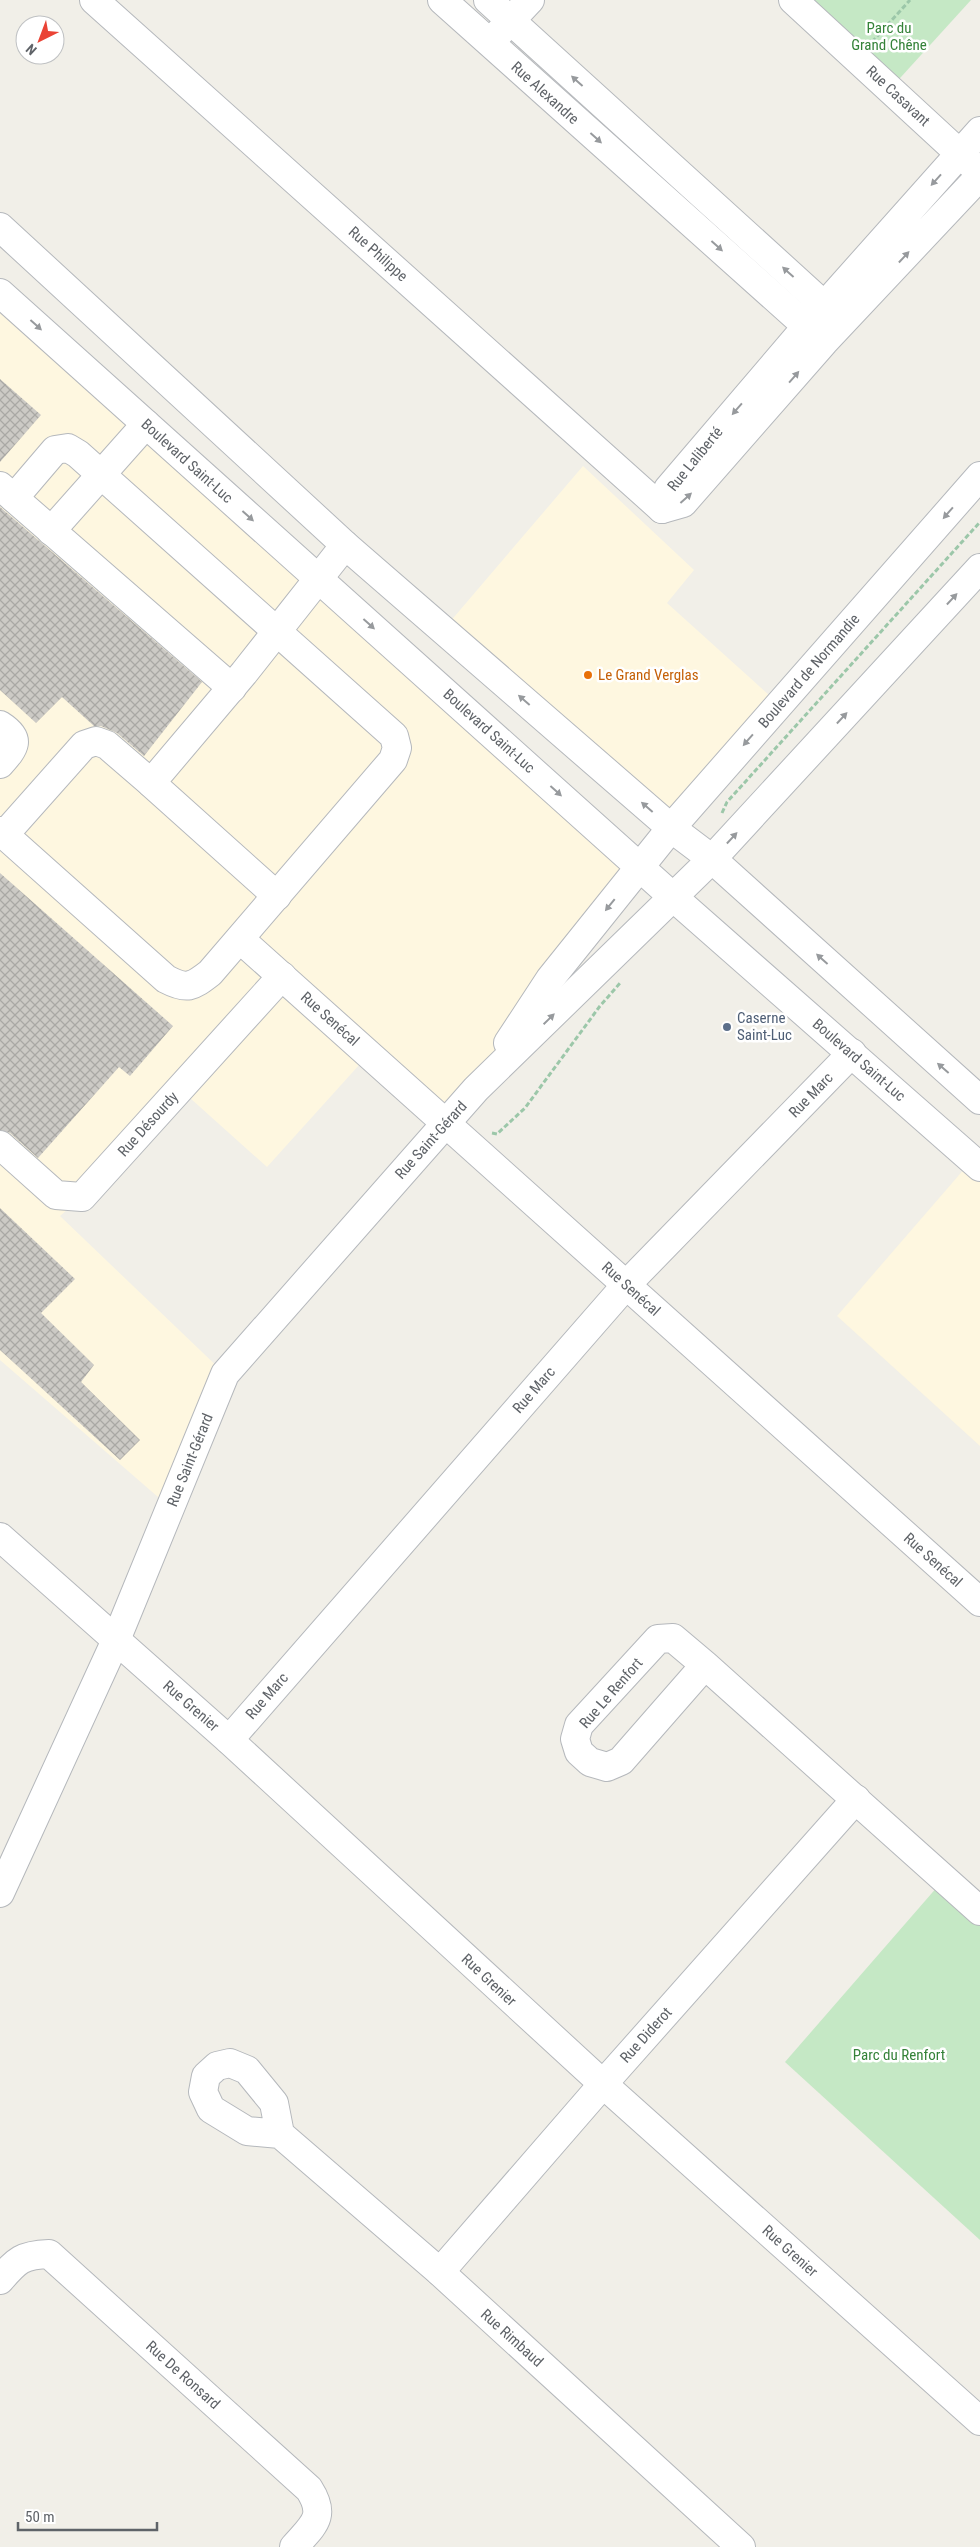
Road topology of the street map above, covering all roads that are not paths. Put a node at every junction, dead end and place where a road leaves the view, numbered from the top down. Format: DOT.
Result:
graph roads {
  1 [pos="94,0"];
  2 [pos="442,0"];
  3 [pos="530,0"];
  4 [pos="793,0"];
  5 [pos="490,1"];
  6 [pos="511,21"];
  7 [pos="469,24"];
  8 [pos="490,43"];
  9 [pos="980,131"];
  10 [pos="960,153"];
  11 [pos="668,163"];
  12 [pos="980,172"];
  13 [pos="980,176"];
  14 [pos="649,185"];
  15 [pos="0,227"];
  16 [pos="0,293"];
  17 [pos="834,313"];
  18 [pos="816,335"];
  19 [pos="146,424"];
  20 [pos="101,475"];
  21 [pos="980,476"];
  22 [pos="7,492"];
  23 [pos="662,509"];
  24 [pos="51,531"];
  25 [pos="345,544"];
  26 [pos="980,568"];
  27 [pos="318,579"];
  28 [pos="278,632"];
  29 [pos="232,688"];
  30 [pos="0,724"];
  31 [pos="0,764"];
  32 [pos="151,783"];
  33 [pos="671,828"];
  34 [pos="2,833"];
  35 [pos="712,860"];
  36 [pos="640,867"];
  37 [pos="277,896"];
  38 [pos="673,897"];
  39 [pos="240,938"];
  40 [pos="282,976"];
  41 [pos="852,1053"];
  42 [pos="476,1090"];
  43 [pos="980,1100"];
  44 [pos="446,1122"];
  45 [pos="0,1146"];
  46 [pos="980,1167"];
  47 [pos="626,1284"];
  48 [pos="0,1537"];
  49 [pos="980,1602"];
  50 [pos="116,1640"];
  51 [pos="705,1665"];
  52 [pos="229,1740"];
  53 [pos="856,1800"];
  54 [pos="0,1893"];
  55 [pos="980,1910"];
  56 [pos="603,2084"];
  57 [pos="280,2134"];
  58 [pos="440,2272"];
  59 [pos="0,2280"];
  60 [pos="980,2422"];
  61 [pos="294,2547"];
  62 [pos="741,2547"];
  1 -- 23 [label="street, Rue Philippe"];
  2 -- 7 [label="street, Rue Alexandre"];
  3 -- 6 [label="street"];
  4 -- 10 [label="street, Rue Casavant"];
  5 -- 6 [label="street, Rue Alexandre"];
  5 -- 7 [label="street"];
  6 -- 8 [label="street"];
  11 -- 6 [label="street, Rue Alexandre, one-way"];
  7 -- 8 [label="street, Rue Alexandre"];
  8 -- 14 [label="street, Rue Alexandre, one-way"];
  9 -- 10 [label="street, Rue Laliberté"];
  10 -- 12 [label="street, Rue Casavant"];
  10 -- 17 [label="street, Rue Laliberté, one-way"];
  11 -- 14 [label="street"];
  17 -- 11 [label="street, Rue Alexandre, one-way"];
  17 -- 13 [label="street, Rue Laliberté, one-way"];
  14 -- 18 [label="street, Rue Alexandre, one-way"];
  15 -- 25 [label="street"];
  16 -- 19 [label="street, Boulevard Saint-Luc, one-way"];
  17 -- 18 [label="street, Rue Laliberté"];
  18 -- 23 [label="street, Rue Laliberté"];
  19 -- 20 [label="street"];
  19 -- 27 [label="street, Boulevard Saint-Luc, one-way"];
  20 -- 22 [label="street"];
  20 -- 24 [label="street"];
  20 -- 28 [label="street"];
  21 -- 33 [label="street, Boulevard de Normandie, one-way"];
  22 -- 24 [label="street"];
  24 -- 29 [label="street"];
  25 -- 27 [label="street"];
  33 -- 25 [label="street, one-way"];
  35 -- 26 [label="street, one-way"];
  27 -- 28 [label="street"];
  27 -- 36 [label="street, Boulevard Saint-Luc, one-way"];
  28 -- 29 [label="street"];
  28 -- 37 [label="street"];
  29 -- 32 [label="street"];
  30 -- 31 [label="street"];
  32 -- 34 [label="street"];
  32 -- 37 [label="street"];
  33 -- 35 [label="street"];
  33 -- 36 [label="street, Boulevard de Normandie"];
  34 -- 39 [label="street"];
  35 -- 38 [label="street"];
  43 -- 35 [label="street, one-way"];
  36 -- 38 [label="street, Boulevard Saint-Luc"];
  36 -- 42 [label="street, Rue Saint-Gérard, one-way"];
  37 -- 39 [label="street"];
  38 -- 41 [label="street, Boulevard Saint-Luc"];
  42 -- 38 [label="street, Rue Saint-Gérard, one-way"];
  39 -- 40 [label="street, Rue Senécal"];
  40 -- 44 [label="street, Rue Senécal"];
  40 -- 45 [label="street, Rue Désourdy"];
  41 -- 46 [label="street, Boulevard Saint-Luc"];
  41 -- 47 [label="street, Rue Marc"];
  42 -- 44 [label="street, Rue Saint-Gérard"];
  44 -- 47 [label="street, Rue Senécal"];
  44 -- 50 [label="street, Rue Saint-Gérard"];
  47 -- 49 [label="street, Rue Senécal"];
  47 -- 52 [label="street, Rue Marc"];
  48 -- 50 [label="street, Rue Grenier"];
  50 -- 52 [label="street, Rue Grenier"];
  50 -- 54 [label="street, Rue Saint-Gérard"];
  51 -- 51 [label="street, Rue Le Renfort"];
  51 -- 53 [label="street, Rue Le Renfort"];
  52 -- 56 [label="street, Rue Grenier"];
  53 -- 55 [label="street, Rue Le Renfort"];
  53 -- 56 [label="street, Rue Diderot"];
  56 -- 58 [label="street, Rue Diderot"];
  56 -- 60 [label="street, Rue Grenier"];
  57 -- 58 [label="street, Rue Rimbaud"];
  58 -- 62 [label="street, Rue Rimbaud"];
  59 -- 61 [label="street, Rue De Ronsard"];
}
